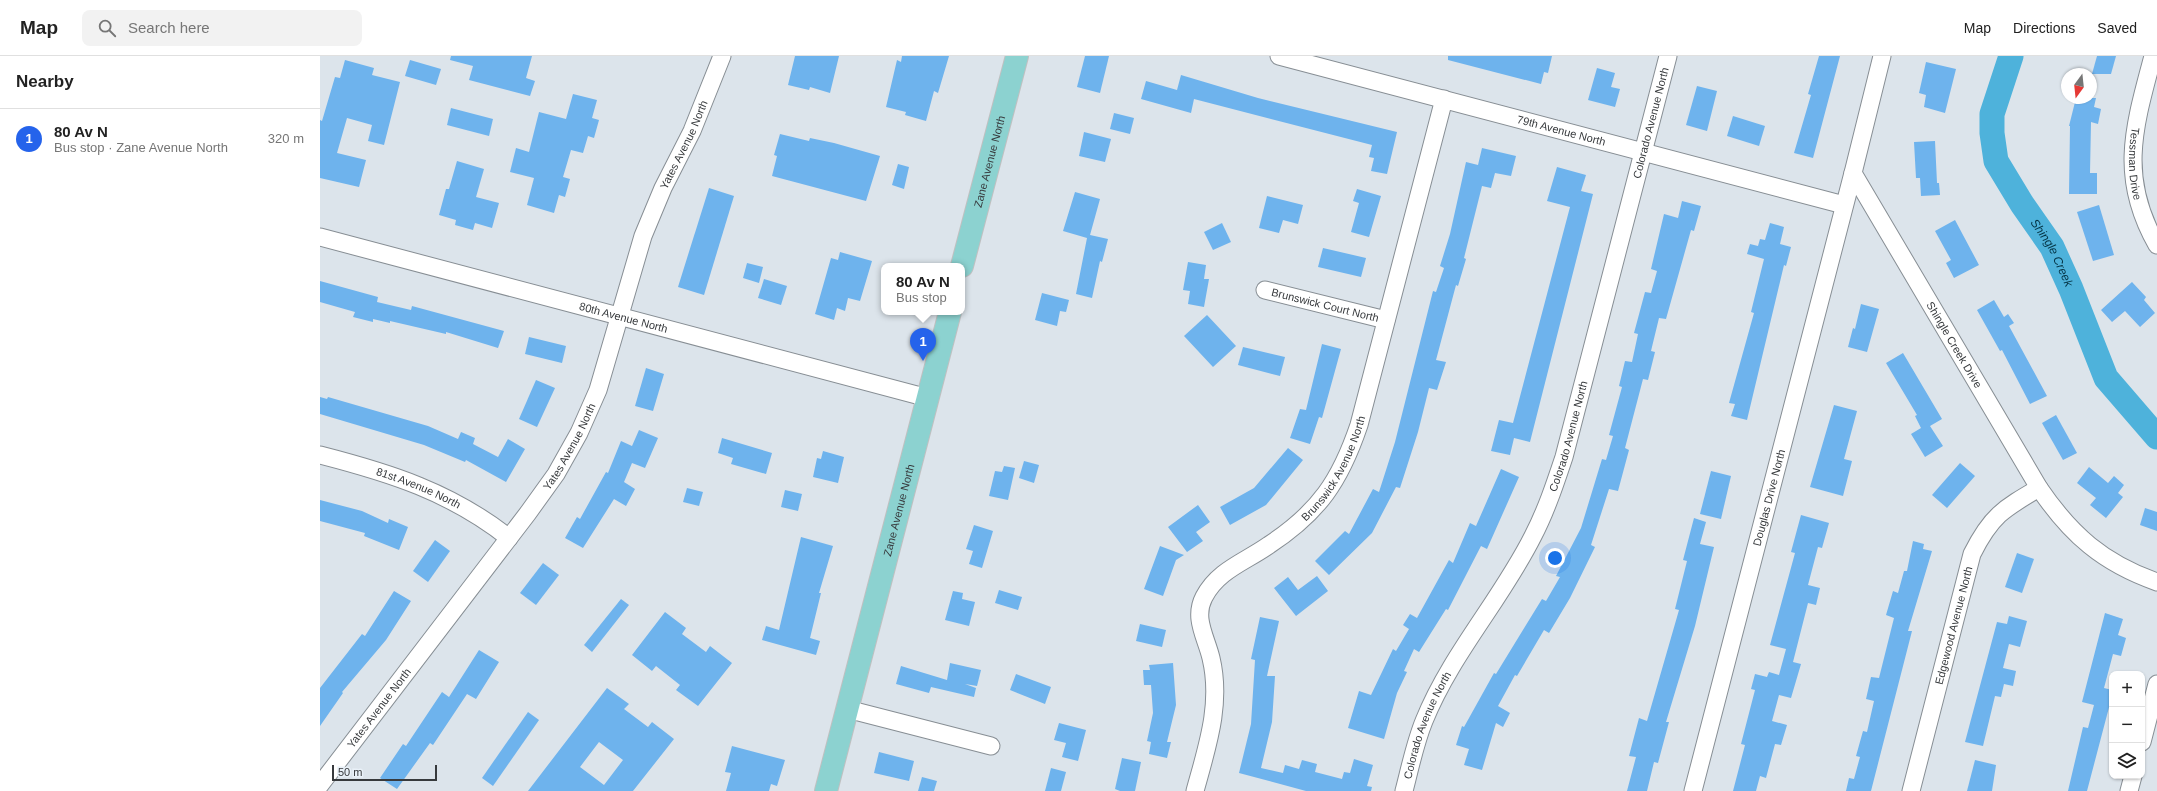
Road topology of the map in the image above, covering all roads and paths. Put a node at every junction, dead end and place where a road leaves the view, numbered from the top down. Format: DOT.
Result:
graph roads {
  1 [pos="722,56"];
  2 [pos="1017,56"];
  3 [pos="1279,56"];
  4 [pos="1668,56"];
  5 [pos="1882,56"];
  6 [pos="2153,56"];
  7 [pos="1444,99"];
  8 [pos="1643,152"];
  9 [pos="1853,173"];
  10 [pos="1844,205"];
  11 [pos="320,237"];
  12 [pos="2157,245"];
  13 [pos="963,263"];
  14 [pos="1265,290"];
  15 [pos="949,315"];
  16 [pos="620,317"];
  17 [pos="1386,320"];
  18 [pos="928,398"];
  19 [pos="320,455"];
  20 [pos="2039,488"];
  21 [pos="509,538"];
  22 [pos="2157,582"];
  23 [pos="2157,684"];
  24 [pos="848,709"];
  25 [pos="2145,730"];
  26 [pos="991,746"];
  27 [pos="2132,779"];
  28 [pos="320,785"];
  29 [pos="826,791"];
  30 [pos="1195,791"];
  31 [pos="1404,791"];
  32 [pos="1693,791"];
  33 [pos="1911,791"];
  34 [pos="2129,791"];
  1 -- 16 [label="street, Yates Avenue North"];
  2 -- 13 [label="main road, Zane Avenue North"];
  3 -- 7 [label="street, 79th Avenue North"];
  4 -- 8 [label="street, Colorado Avenue North"];
  5 -- 9 [label="street"];
  6 -- 12 [label="street, Tessman Drive"];
  7 -- 8 [label="street, 79th Avenue North"];
  7 -- 17 [label="street, Brunswick Avenue North"];
  8 -- 10 [label="street, 79th Avenue North"];
  8 -- 31 [label="street, Colorado Avenue North"];
  9 -- 10 [label="street, Douglas Drive North"];
  9 -- 20 [label="street, Shingle Creek Drive"];
  10 -- 32 [label="street, Douglas Drive North"];
  11 -- 16 [label="street, 80th Avenue North"];
  14 -- 17 [label="street, Brunswick Court North"];
  15 -- 18 [label="main road, Zane Avenue North"];
  16 -- 18 [label="street, 80th Avenue North"];
  16 -- 21 [label="street, Yates Avenue North"];
  17 -- 30 [label="street, Brunswick Avenue North"];
  18 -- 24 [label="main road, Zane Avenue North"];
  19 -- 21 [label="street, 81st Avenue North"];
  20 -- 22 [label="street, Shingle Creek Drive"];
  20 -- 33 [label="street, Edgewood Avenue North"];
  21 -- 28 [label="street, Yates Avenue North"];
  23 -- 25 [label="street"];
  24 -- 26 [label="street"];
  24 -- 29 [label="main road, Zane Avenue North"];
  27 -- 34 [label="street"];
}
